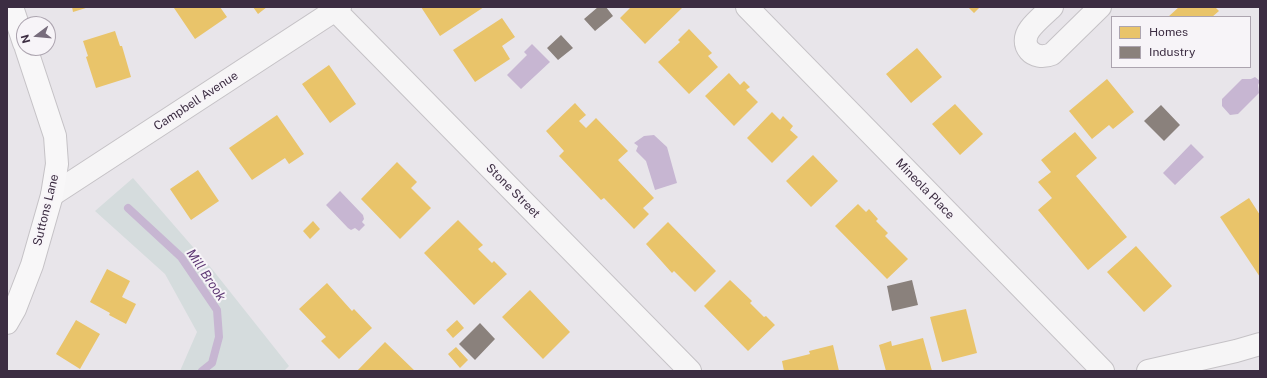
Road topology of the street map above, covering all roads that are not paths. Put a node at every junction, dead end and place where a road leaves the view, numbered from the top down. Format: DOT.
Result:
graph roads {
  1 [pos="12,7"];
  2 [pos="747,7"];
  3 [pos="1052,7"];
  4 [pos="1100,7"];
  5 [pos="337,8"];
  6 [pos="16,19"];
  7 [pos="29,56"];
  8 [pos="52,195"];
  9 [pos="7,323"];
  10 [pos="1260,344"];
  11 [pos="690,371"];
  12 [pos="1103,371"];
  13 [pos="1148,371"];
  1 -- 6 [label="street"];
  2 -- 12 [label="street, Mineola Place"];
  3 -- 4 [label="street"];
  5 -- 8 [label="street, Campbell Avenue"];
  5 -- 11 [label="street, Stone Street"];
  7 -- 8 [label="street, Suttons Lane"];
  8 -- 9 [label="street, Suttons Lane"];
  10 -- 13 [label="street"];
}
